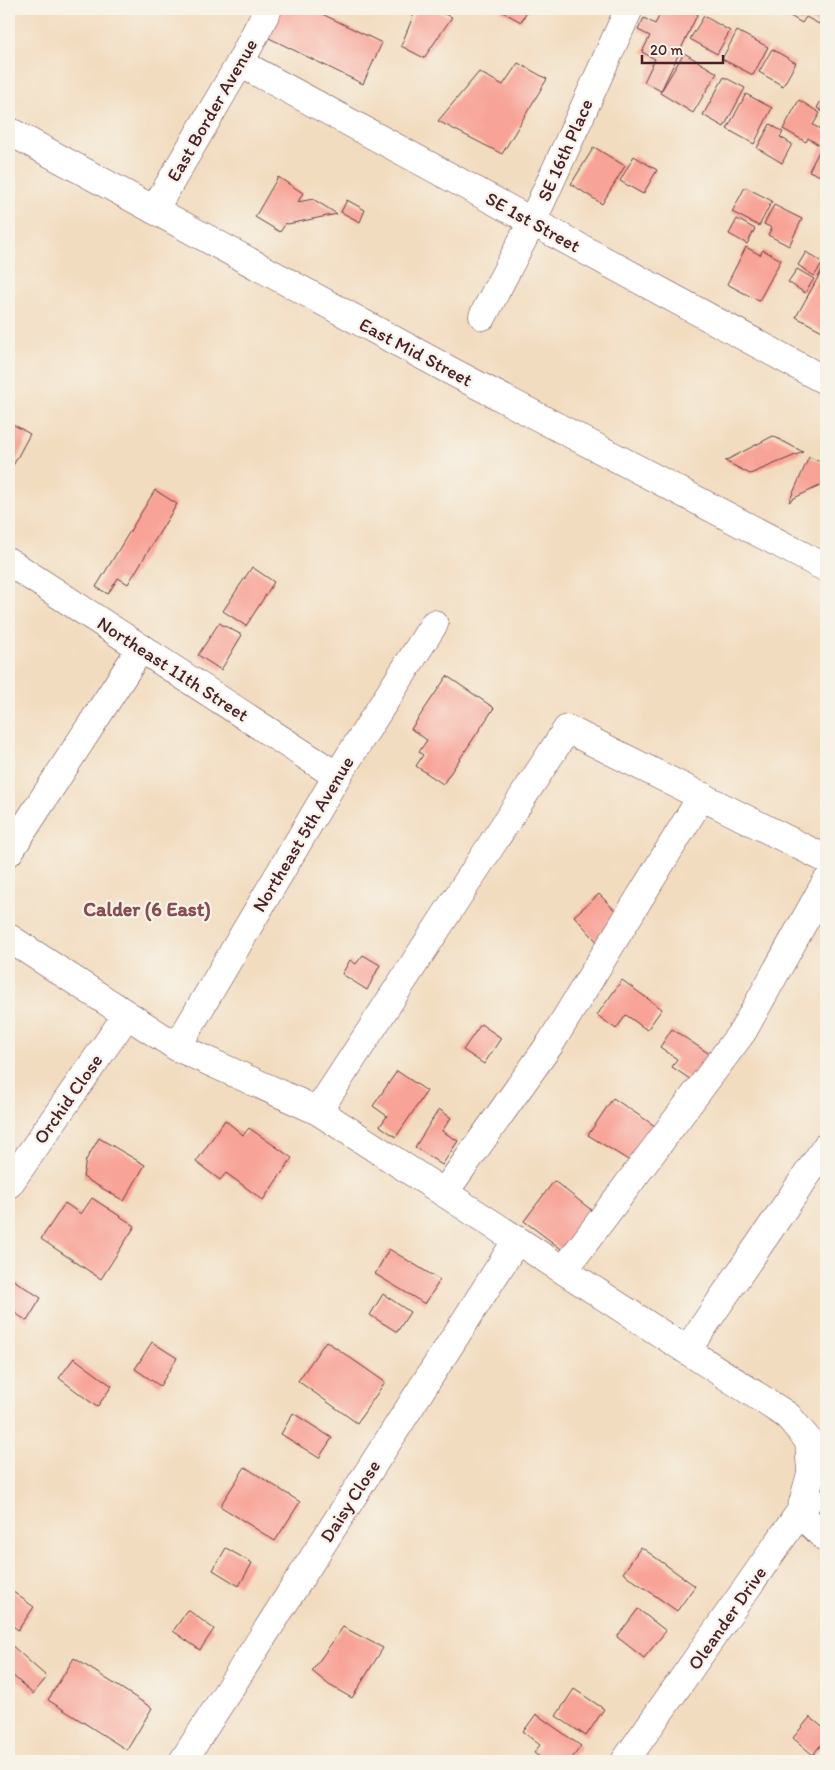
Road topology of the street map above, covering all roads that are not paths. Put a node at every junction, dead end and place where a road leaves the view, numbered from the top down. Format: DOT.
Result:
graph roads {
  1 [pos="268,9"];
  2 [pos="629,9"];
  3 [pos="240,63"];
  4 [pos="9,132"];
  5 [pos="154,210"];
  6 [pos="532,222"];
  7 [pos="483,316"];
  8 [pos="826,382"];
  9 [pos="9,562"];
  10 [pos="826,568"];
  11 [pos="434,624"];
  12 [pos="141,648"];
  13 [pos="337,776"];
  14 [pos="702,796"];
  15 [pos="9,852"];
  16 [pos="826,859"];
  17 [pos="826,882"];
  18 [pos="9,938"];
  19 [pos="127,1015"];
  20 [pos="177,1047"];
  21 [pos="318,1111"];
  22 [pos="826,1147"];
  23 [pos="9,1184"];
  24 [pos="444,1193"];
  25 [pos="517,1240"];
  26 [pos="564,1270"];
  27 [pos="687,1350"];
  28 [pos="826,1474"];
  29 [pos="800,1514"];
  30 [pos="826,1538"];
  31 [pos="183,1761"];
  32 [pos="626,1761"];
  1 -- 3 [label="street, East Border Avenue"];
  2 -- 6 [label="street, SE 16th Place"];
  3 -- 5 [label="street, East Border Avenue"];
  3 -- 6 [label="street, SE 1st Street"];
  4 -- 5 [label="street, East Mid Street"];
  5 -- 10 [label="street, East Mid Street"];
  6 -- 7 [label="street, SE 16th Place"];
  6 -- 8 [label="street, SE 1st Street"];
  9 -- 12 [label="street, Northeast 11th Street"];
  11 -- 13 [label="street, Northeast 5th Avenue"];
  12 -- 13 [label="street, Northeast 11th Street"];
  12 -- 15 [label="street"];
  13 -- 20 [label="street, Northeast 5th Avenue"];
  14 -- 16 [label="street"];
  14 -- 21 [label="street"];
  14 -- 24 [label="street"];
  17 -- 26 [label="street"];
  18 -- 19 [label="street"];
  19 -- 20 [label="street"];
  19 -- 23 [label="street, Orchid Close"];
  20 -- 21 [label="street"];
  21 -- 24 [label="street"];
  22 -- 27 [label="street"];
  24 -- 25 [label="street"];
  25 -- 26 [label="street"];
  25 -- 31 [label="street, Daisy Close"];
  26 -- 27 [label="street"];
  27 -- 29 [label="street"];
  28 -- 29 [label="street, Oleander Drive"];
  29 -- 30 [label="street"];
  29 -- 32 [label="street, Oleander Drive"];
}
